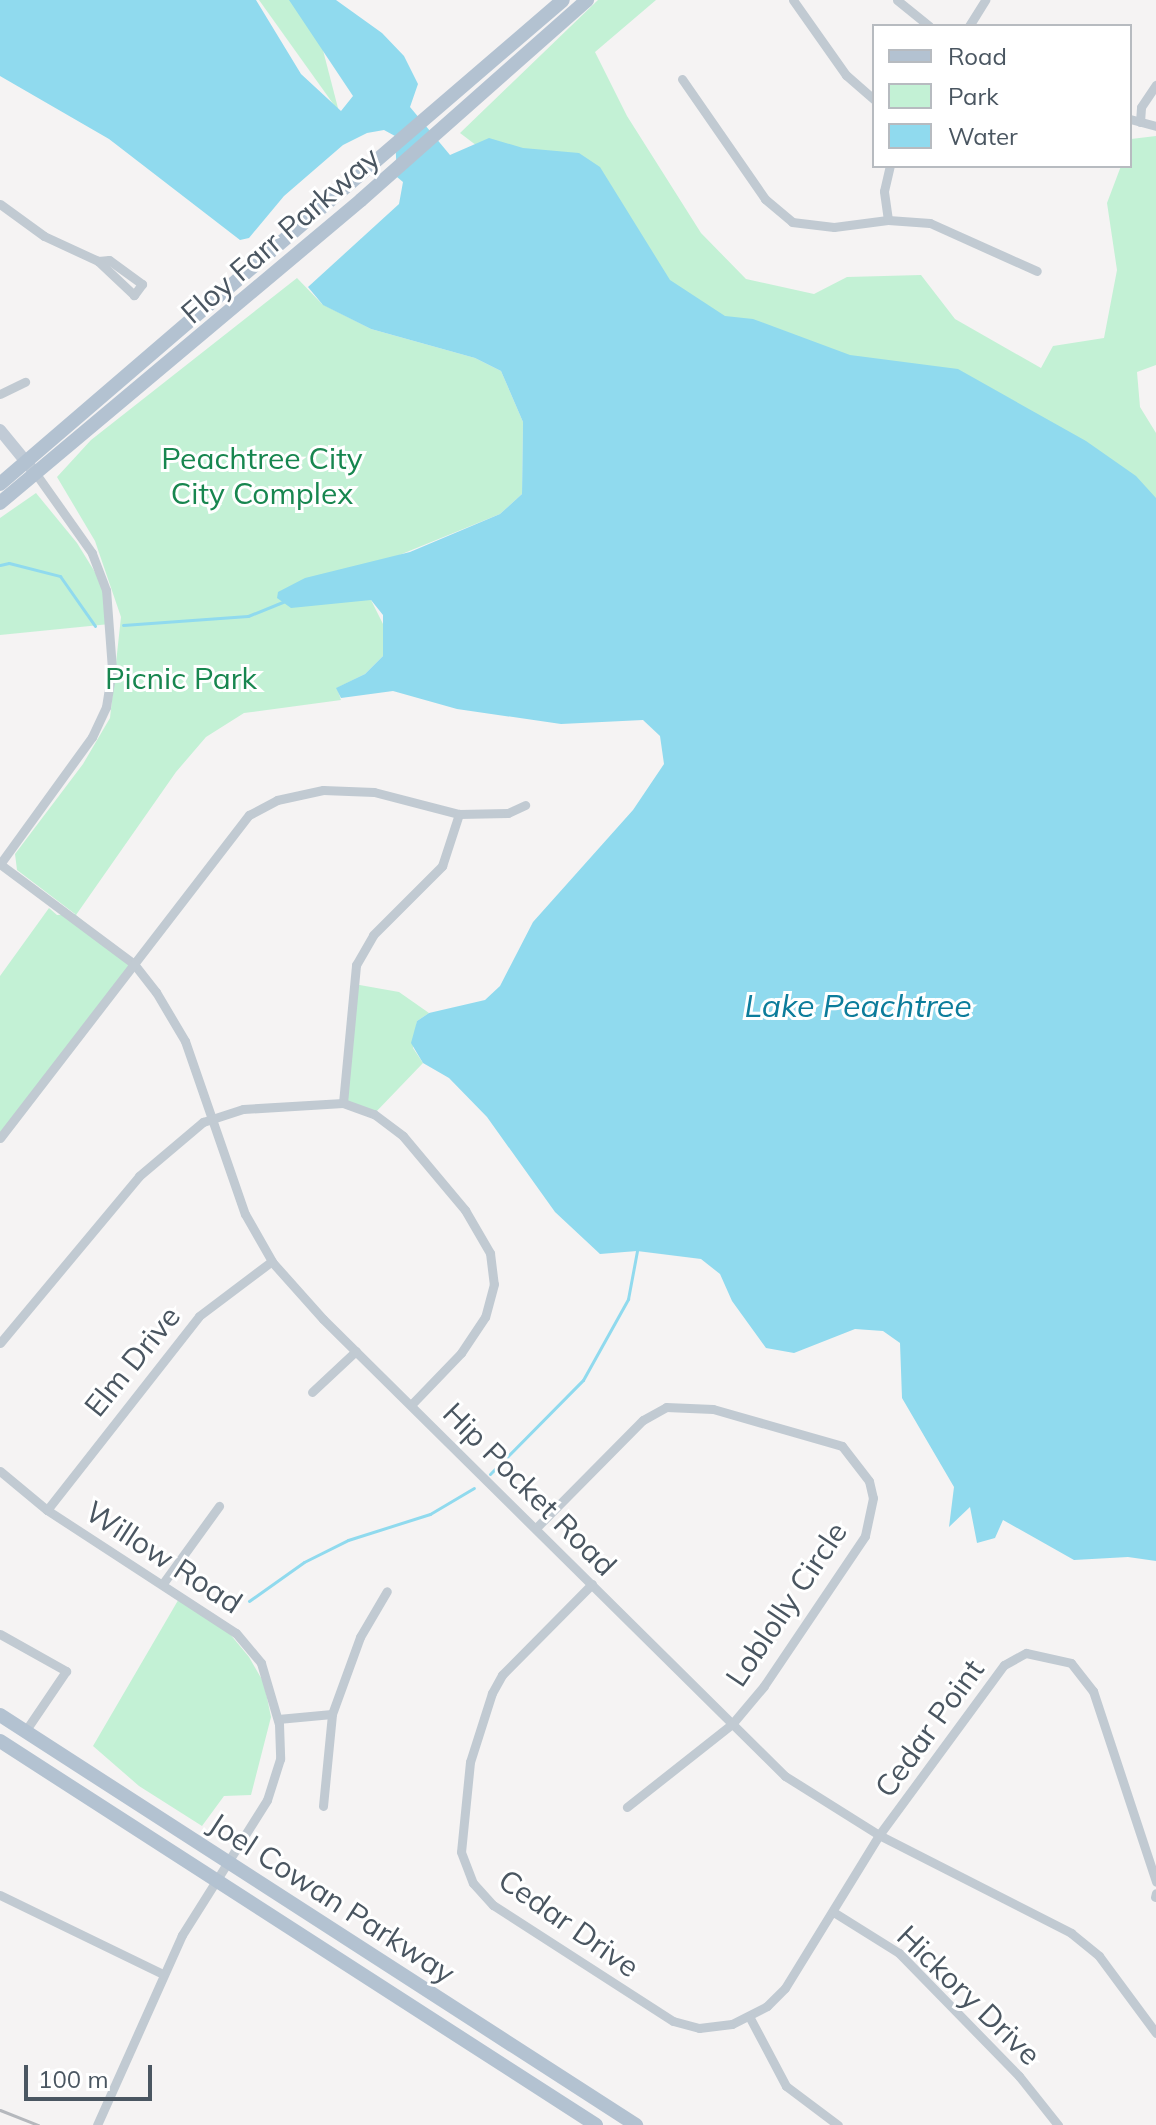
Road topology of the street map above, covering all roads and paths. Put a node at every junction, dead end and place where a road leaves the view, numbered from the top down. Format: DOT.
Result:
graph roads {
  1 [pos="563,0"];
  2 [pos="587,0"];
  3 [pos="793,0"];
  4 [pos="897,0"];
  5 [pos="985,0"];
  6 [pos="927,24"];
  7 [pos="970,24"];
  8 [pos="682,79"];
  9 [pos="1156,85"];
  10 [pos="872,97"];
  11 [pos="1135,120"];
  12 [pos="1156,126"];
  13 [pos="890,168"];
  14 [pos="0,204"];
  15 [pos="888,220"];
  16 [pos="98,261"];
  17 [pos="1037,271"];
  18 [pos="25,382"];
  19 [pos="0,394"];
  20 [pos="0,430"];
  21 [pos="31,468"];
  22 [pos="0,484"];
  23 [pos="0,503"];
  24 [pos="525,805"];
  25 [pos="459,814"];
  26 [pos="0,864"];
  27 [pos="134,964"];
  28 [pos="343,1103"];
  29 [pos="211,1117"];
  30 [pos="0,1138"];
  31 [pos="272,1261"];
  32 [pos="0,1343"];
  33 [pos="356,1351"];
  34 [pos="312,1392"];
  35 [pos="411,1405"];
  36 [pos="0,1471"];
  37 [pos="219,1506"];
  38 [pos="47,1510"];
  39 [pos="536,1528"];
  40 [pos="164,1582"];
  41 [pos="592,1584"];
  42 [pos="387,1591"];
  43 [pos="0,1634"];
  44 [pos="332,1714"];
  45 [pos="0,1715"];
  46 [pos="278,1719"];
  47 [pos="732,1724"];
  48 [pos="26,1730"];
  49 [pos="0,1741"];
  50 [pos="323,1806"];
  51 [pos="627,1807"];
  52 [pos="879,1835"];
  53 [pos="227,1861"];
  54 [pos="214,1878"];
  55 [pos="1156,1882"];
  56 [pos="0,1895"];
  57 [pos="835,1913"];
  58 [pos="163,1974"];
  59 [pos="750,2018"];
  60 [pos="1156,2033"];
  61 [pos="97,2125"];
  62 [pos="596,2125"];
  63 [pos="636,2125"];
  64 [pos="838,2125"];
  65 [pos="1058,2125"];
  1 -- 21 [label="main road, Floy Farr Parkway"];
  2 -- 21 [label="main road, Floy Farr Parkway"];
  3 -- 10 [label="street"];
  4 -- 6 [label="street"];
  5 -- 7 [label="street"];
  8 -- 15 [label="street"];
  9 -- 11 [label="street"];
  11 -- 12 [label="street"];
  13 -- 15 [label="street"];
  14 -- 16 [label="street"];
  15 -- 17 [label="street"];
  16 -- 16 [label="street"];
  18 -- 19 [label="street"];
  20 -- 21 [label="street"];
  21 -- 22 [label="main road, Floy Farr Parkway"];
  21 -- 23 [label="main road, Floy Farr Parkway"];
  21 -- 26 [label="street"];
  24 -- 25 [label="street"];
  25 -- 27 [label="street"];
  25 -- 28 [label="street"];
  26 -- 27 [label="street, Hip Pocket Road"];
  27 -- 29 [label="street, Hip Pocket Road"];
  27 -- 30 [label="street"];
  28 -- 29 [label="street"];
  28 -- 35 [label="street"];
  29 -- 31 [label="street, Hip Pocket Road"];
  29 -- 32 [label="street"];
  31 -- 33 [label="street, Hip Pocket Road"];
  31 -- 38 [label="street, Elm Drive"];
  33 -- 34 [label="street"];
  33 -- 35 [label="street, Hip Pocket Road"];
  35 -- 39 [label="street, Hip Pocket Road"];
  36 -- 38 [label="street, Willow Road"];
  37 -- 40 [label="street"];
  38 -- 40 [label="street, Willow Road"];
  39 -- 41 [label="street, Hip Pocket Road"];
  39 -- 47 [label="street, Loblolly Circle"];
  40 -- 46 [label="street, Willow Road"];
  41 -- 47 [label="street, Hip Pocket Road"];
  41 -- 59 [label="street, Cedar Drive"];
  42 -- 44 [label="street"];
  43 -- 48 [label="street"];
  44 -- 46 [label="street"];
  44 -- 50 [label="street"];
  45 -- 48 [label="main road, Joel Cowan Parkway"];
  46 -- 53 [label="street, Willow Road"];
  47 -- 51 [label="street, Loblolly Circle"];
  47 -- 52 [label="street, Hip Pocket Road"];
  48 -- 53 [label="main road, Joel Cowan Parkway"];
  49 -- 54 [label="main road, Joel Cowan Parkway"];
  52 -- 55 [label="street, Cedar Point"];
  52 -- 57 [label="street, Cedar Drive"];
  52 -- 60 [label="street, Hip Pocket Road"];
  53 -- 54 [label="street, Willow Road"];
  53 -- 63 [label="main road, Joel Cowan Parkway"];
  54 -- 58 [label="street, Willow Road"];
  54 -- 62 [label="main road, Joel Cowan Parkway"];
  56 -- 58 [label="street"];
  57 -- 59 [label="street, Cedar Drive"];
  57 -- 65 [label="street, Hickory Drive"];
  58 -- 61 [label="street, Willow Road"];
  59 -- 64 [label="street"];
}
